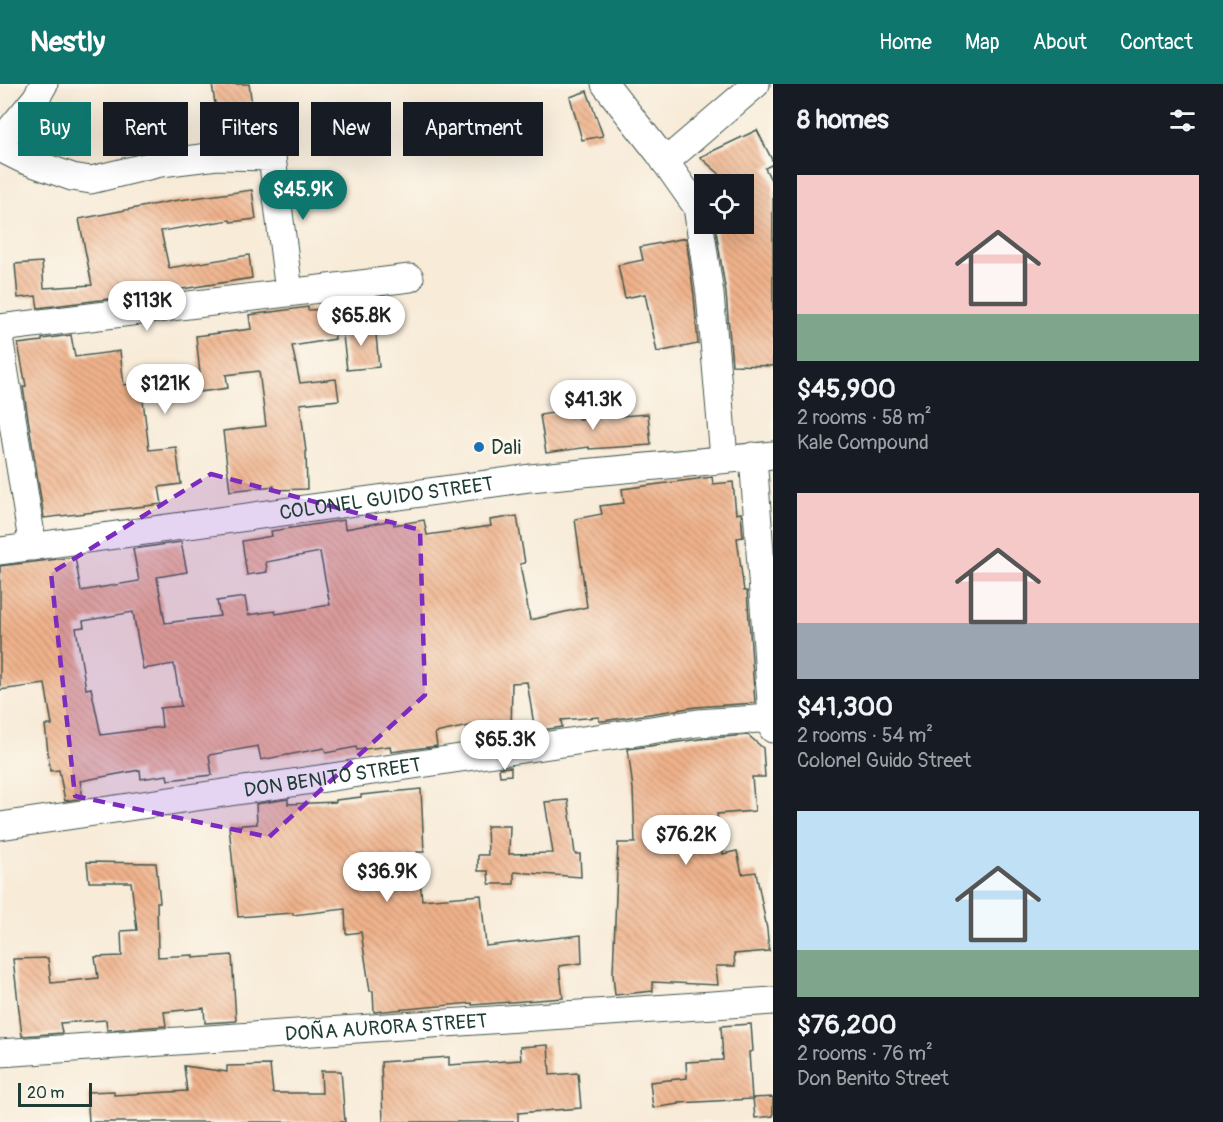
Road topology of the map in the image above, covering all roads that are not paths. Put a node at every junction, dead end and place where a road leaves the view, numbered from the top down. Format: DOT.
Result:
graph roads {
  1 [pos="44,84"];
  2 [pos="605,84"];
  3 [pos="756,84"];
  4 [pos="0,142"];
  5 [pos="0,148"];
  6 [pos="665,162"];
  7 [pos="410,278"];
  8 [pos="289,292"];
  9 [pos="0,328"];
  10 [pos="0,343"];
  11 [pos="763,456"];
  12 [pos="724,458"];
  13 [pos="33,547"];
  14 [pos="0,551"];
  15 [pos="773,722"];
  16 [pos="0,826"];
  17 [pos="773,1001"];
  18 [pos="0,1053"];
  1 -- 4 [label="street"];
  2 -- 6 [label="street"];
  3 -- 6 [label="street"];
  5 -- 8 [label="street"];
  6 -- 12 [label="street"];
  7 -- 8 [label="street"];
  8 -- 9 [label="street"];
  10 -- 13 [label="street"];
  11 -- 12 [label="street, COLONEL GUIDO STREET"];
  11 -- 15 [label="street"];
  12 -- 13 [label="street, COLONEL GUIDO STREET"];
  13 -- 14 [label="street, COLONEL GUIDO STREET"];
  15 -- 16 [label="street, DON BENITO STREET"];
  17 -- 18 [label="street, DOÑA AURORA STREET"];
}
